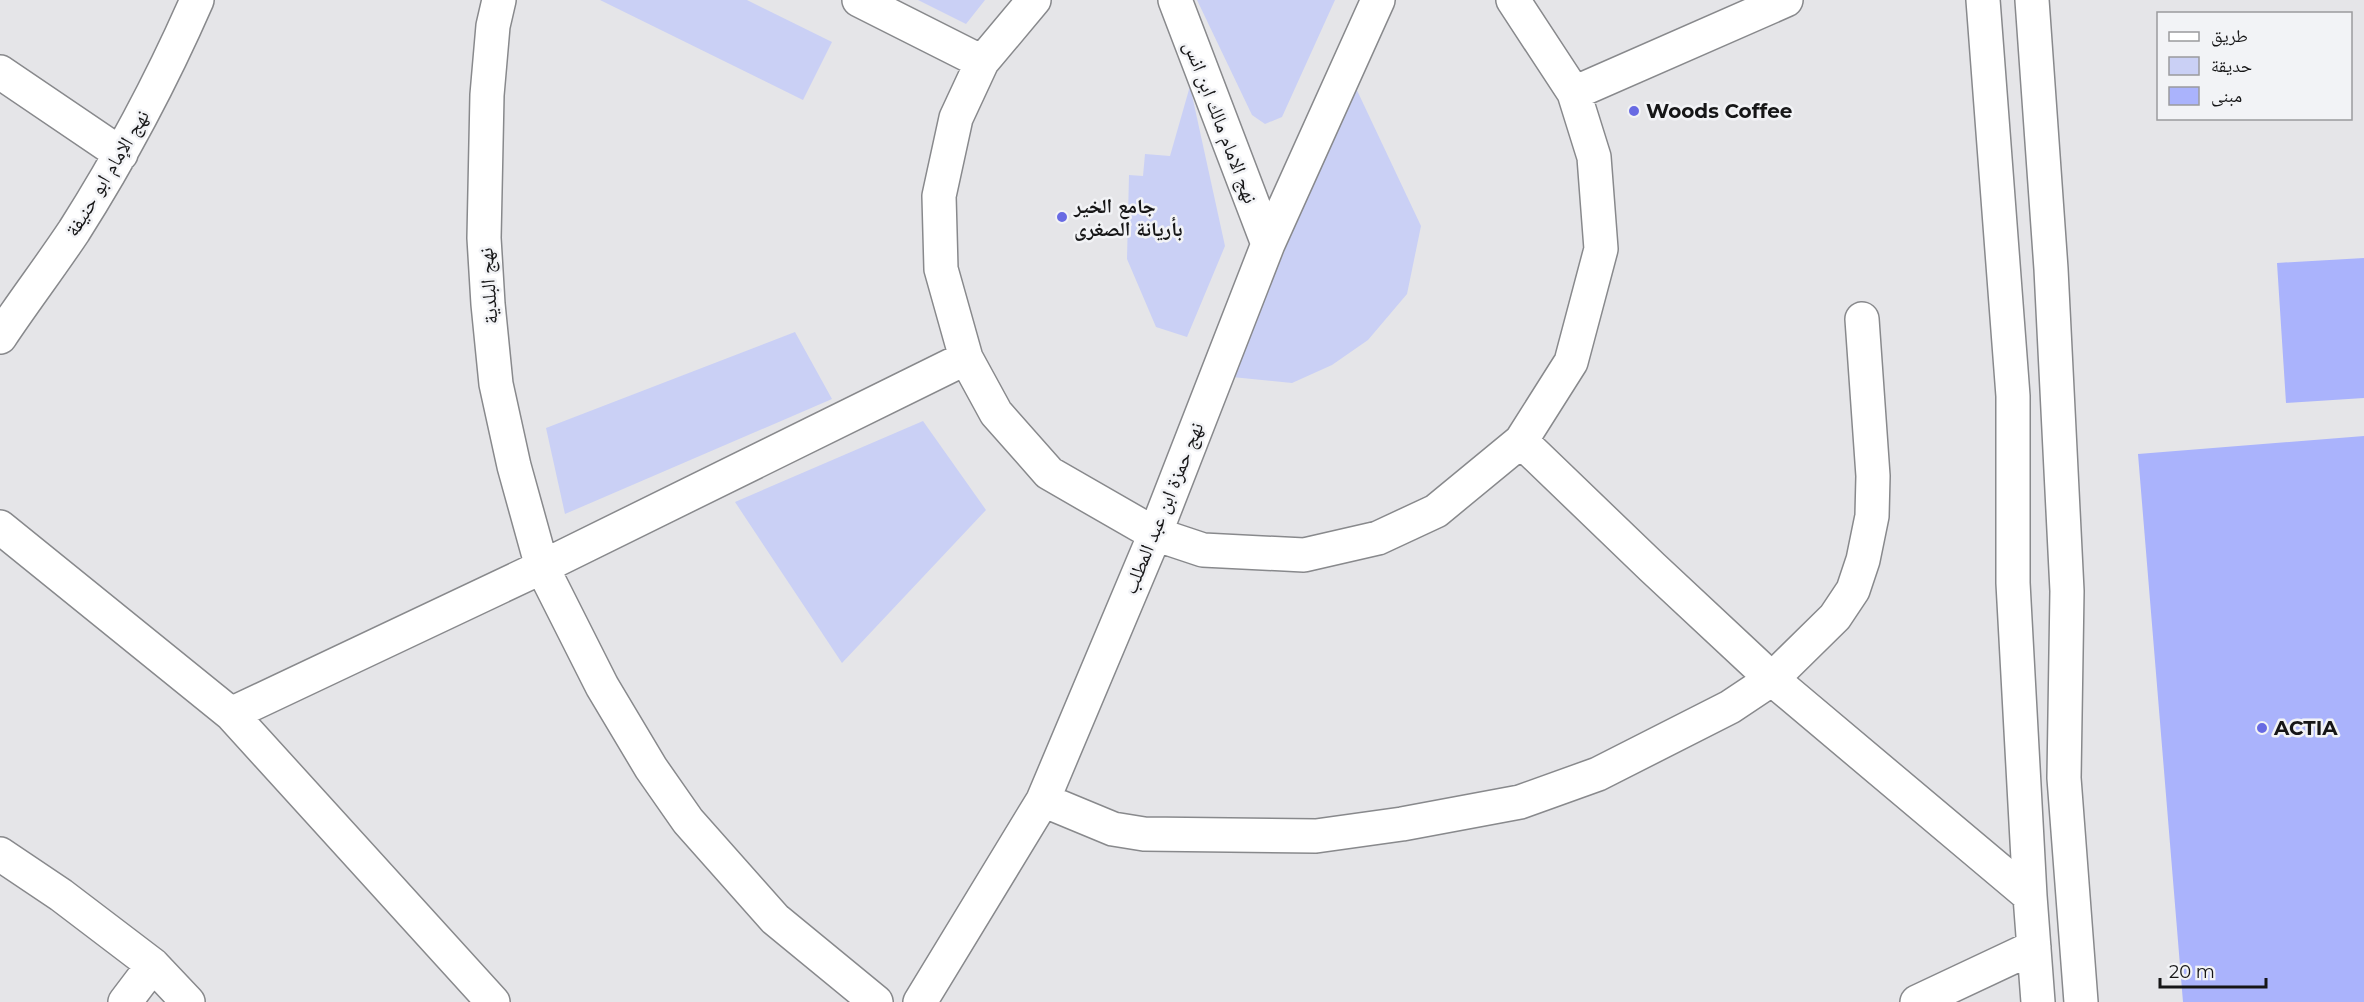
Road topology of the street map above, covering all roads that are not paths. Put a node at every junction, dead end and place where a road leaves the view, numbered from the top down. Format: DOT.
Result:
graph roads {
  1 [pos="197,0"];
  2 [pos="499,0"];
  3 [pos="859,0"];
  4 [pos="1034,0"];
  5 [pos="1175,0"];
  6 [pos="1378,0"];
  7 [pos="1513,0"];
  8 [pos="1786,0"];
  9 [pos="1983,0"];
  10 [pos="2032,0"];
  11 [pos="982,62"];
  12 [pos="0,72"];
  13 [pos="1574,93"];
  14 [pos="121,154"];
  15 [pos="1268,244"];
  16 [pos="1862,319"];
  17 [pos="4,324"];
  18 [pos="966,358"];
  19 [pos="1521,441"];
  20 [pos="0,527"];
  21 [pos="1155,534"];
  22 [pos="542,567"];
  23 [pos="1772,679"];
  24 [pos="231,714"];
  25 [pos="1043,800"];
  26 [pos="0,854"];
  27 [pos="2030,896"];
  28 [pos="2034,947"];
  29 [pos="153,965"];
  30 [pos="125,1002"];
  31 [pos="188,1002"];
  32 [pos="493,1002"];
  33 [pos="876,1002"];
  34 [pos="920,1002"];
  35 [pos="1917,1002"];
  36 [pos="2038,1002"];
  37 [pos="2080,1002"];
  1 -- 14 [label="street, نهج الإمام ابو حنيفة"];
  2 -- 22 [label="street, نهج البلدية"];
  3 -- 11 [label="street"];
  4 -- 11 [label="street"];
  5 -- 15 [label="street, نهج الامام مالك ابن انس"];
  6 -- 15 [label="street, نهج حمزة ابن عبد المطلب"];
  7 -- 13 [label="street"];
  8 -- 13 [label="street"];
  9 -- 27 [label="street"];
  10 -- 37 [label="street"];
  11 -- 18 [label="street"];
  12 -- 14 [label="street"];
  13 -- 19 [label="street"];
  14 -- 17 [label="street, نهج الإمام ابو حنيفة"];
  15 -- 21 [label="street, نهج حمزة ابن عبد المطلب"];
  16 -- 23 [label="street"];
  18 -- 21 [label="street"];
  18 -- 22 [label="street"];
  19 -- 21 [label="street"];
  19 -- 23 [label="street"];
  20 -- 24 [label="street"];
  21 -- 25 [label="street, نهج حمزة ابن عبد المطلب"];
  22 -- 24 [label="street"];
  22 -- 33 [label="street, نهج البلدية"];
  23 -- 25 [label="street"];
  23 -- 27 [label="street"];
  24 -- 32 [label="street"];
  25 -- 34 [label="street, نهج حمزة ابن عبد المطلب"];
  26 -- 29 [label="street"];
  27 -- 28 [label="street"];
  28 -- 35 [label="street"];
  28 -- 36 [label="street"];
  29 -- 30 [label="street"];
  29 -- 31 [label="street"];
}
